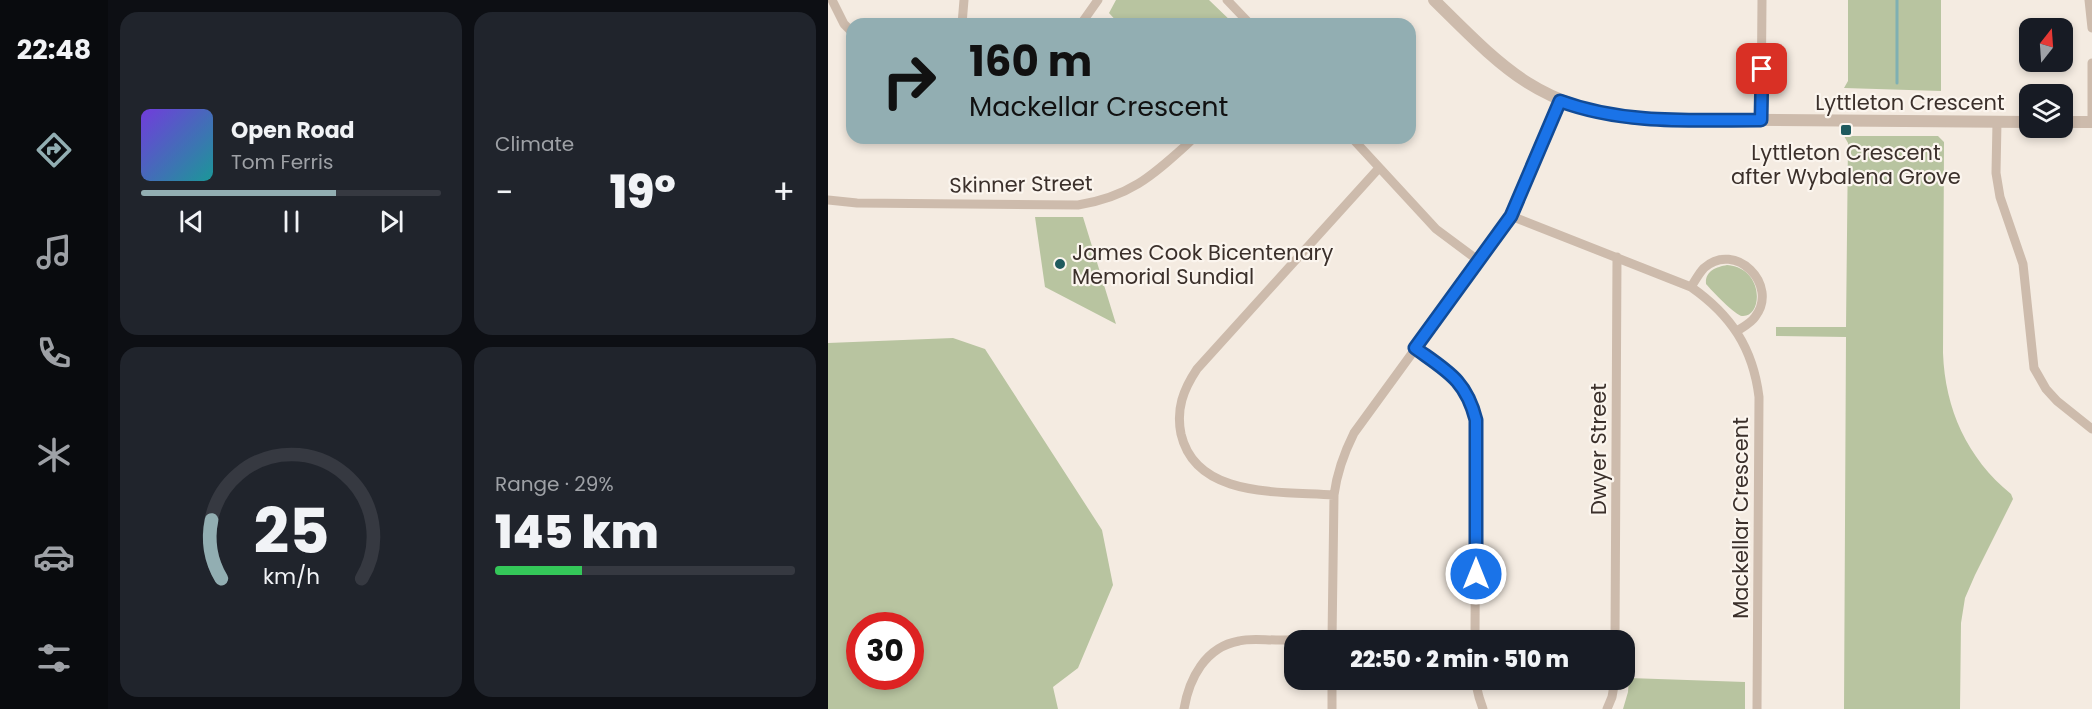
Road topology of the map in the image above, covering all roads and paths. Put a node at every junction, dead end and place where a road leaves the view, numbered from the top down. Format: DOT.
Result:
graph roads {
  1 [pos="964,0"];
  2 [pos="1098,0"];
  3 [pos="1227,0"];
  4 [pos="1434,0"];
  5 [pos="1762,0"];
  6 [pos="2089,0"];
  7 [pos="831,5"];
  8 [pos="962,18"];
  9 [pos="1085,18"];
  10 [pos="1244,18"];
  11 [pos="846,24"];
  12 [pos="2092,28"];
  13 [pos="2092,63"];
  14 [pos="1560,101"];
  15 [pos="1761,120"];
  16 [pos="1997,122"];
  17 [pos="2019,122"];
  18 [pos="2073,122"];
  19 [pos="2092,122"];
  20 [pos="1187,144"];
  21 [pos="1358,144"];
  22 [pos="1379,168"];
  23 [pos="828,200"];
  24 [pos="1511,216"];
  25 [pos="1617,257"];
  26 [pos="1479,261"];
  27 [pos="1691,287"];
  28 [pos="1737,332"];
  29 [pos="1415,348"];
  30 [pos="2092,429"];
  31 [pos="1334,495"];
  32 [pos="1332,630"];
  33 [pos="1475,630"];
  34 [pos="1615,630"];
  35 [pos="1284,640"];
  36 [pos="1332,690"];
  37 [pos="1478,690"];
  38 [pos="1613,690"];
  39 [pos="1184,709"];
  40 [pos="1332,709"];
  41 [pos="1483,709"];
  42 [pos="1607,709"];
  43 [pos="1757,709"];
  1 -- 8 [label="street"];
  2 -- 9 [label="street"];
  3 -- 10 [label="street"];
  4 -- 14 [label="street, Lyttleton Crescent"];
  5 -- 15 [label="street"];
  6 -- 12 [label="street"];
  7 -- 11 [label="street"];
  13 -- 19 [label="street"];
  14 -- 15 [label="street, Lyttleton Crescent"];
  14 -- 24 [label="street"];
  15 -- 16 [label="street, Lyttleton Crescent"];
  16 -- 17 [label="street, Lyttleton Crescent"];
  16 -- 30 [label="street"];
  18 -- 19 [label="street"];
  20 -- 23 [label="street, Skinner Street"];
  21 -- 22 [label="street"];
  22 -- 26 [label="street"];
  22 -- 31 [label="street"];
  24 -- 25 [label="street, Mackellar Crescent"];
  24 -- 26 [label="street"];
  25 -- 27 [label="street, Mackellar Crescent"];
  25 -- 34 [label="street, Dwyer Street"];
  26 -- 29 [label="street"];
  27 -- 28 [label="street, Mackellar Crescent"];
  27 -- 28 [label="street"];
  28 -- 43 [label="street, Mackellar Crescent"];
  29 -- 31 [label="street"];
  29 -- 33 [label="street"];
  31 -- 32 [label="street"];
  35 -- 39 [label="street"];
  36 -- 40 [label="street"];
  37 -- 41 [label="street"];
  38 -- 42 [label="street"];
}
